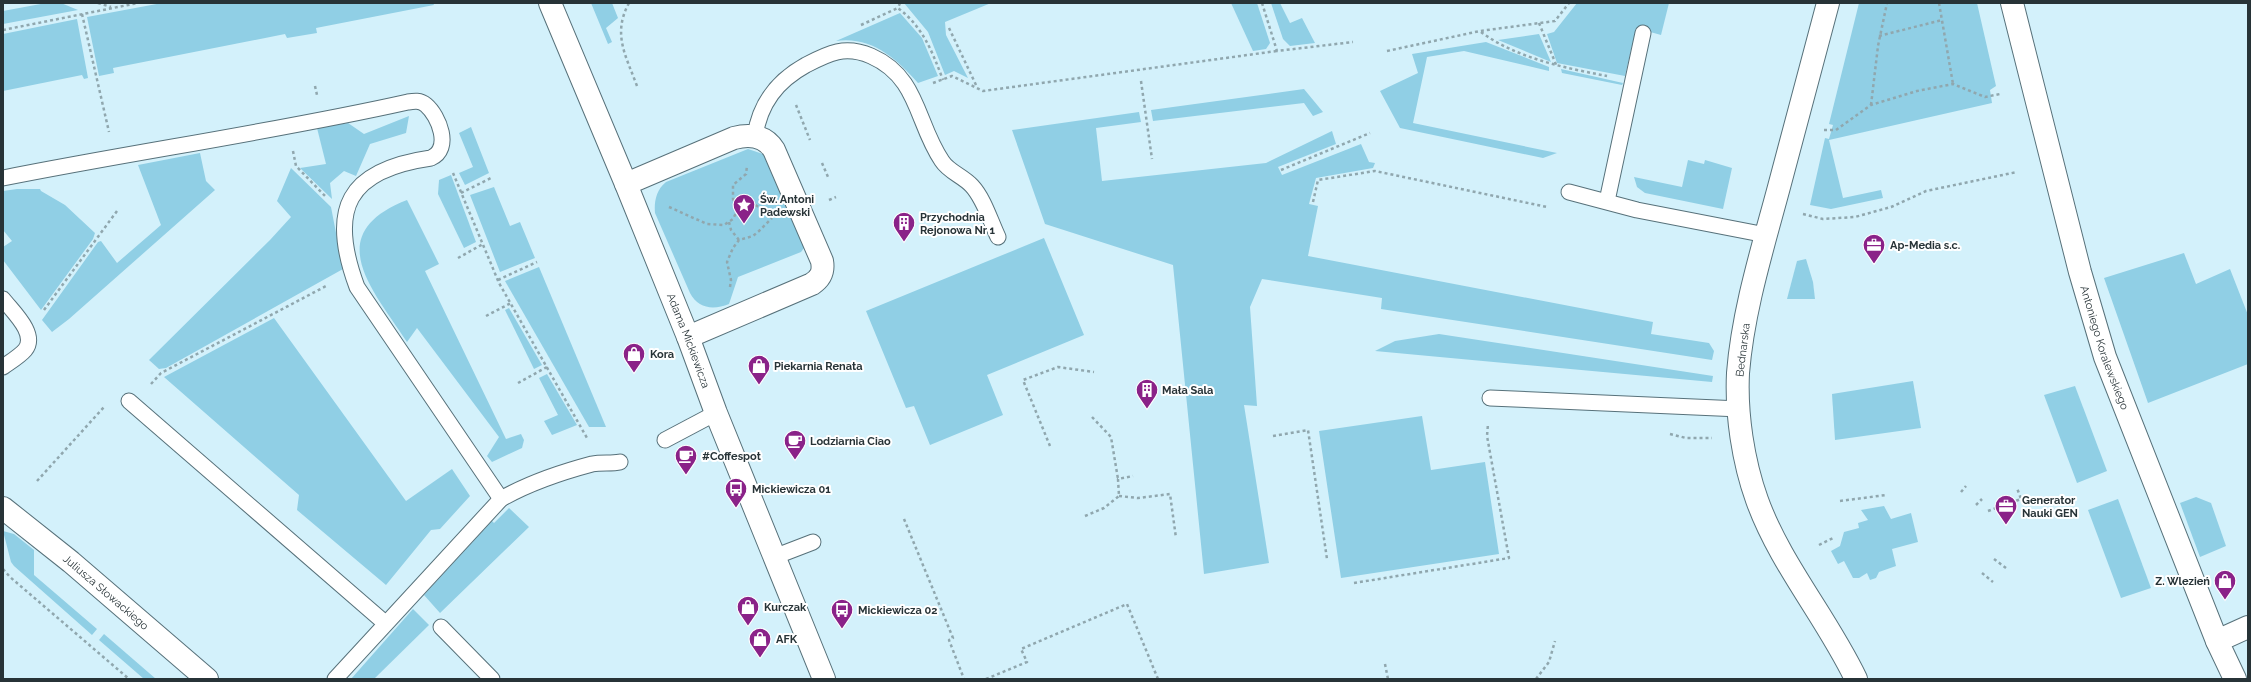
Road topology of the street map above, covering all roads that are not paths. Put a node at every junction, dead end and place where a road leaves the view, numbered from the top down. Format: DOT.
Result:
graph roads {
  1 [pos="550,3"];
  2 [pos="1828,3"];
  3 [pos="2012,3"];
  4 [pos="1643,33"];
  5 [pos="761,139"];
  6 [pos="3,178"];
  7 [pos="626,184"];
  8 [pos="1569,192"];
  9 [pos="1607,201"];
  10 [pos="1766,235"];
  11 [pos="998,237"];
  12 [pos="3,299"];
  13 [pos="688,337"];
  14 [pos="3,367"];
  15 [pos="1490,398"];
  16 [pos="128,401"];
  17 [pos="1740,409"];
  18 [pos="716,413"];
  19 [pos="665,440"];
  20 [pos="620,462"];
  21 [pos="501,499"];
  22 [pos="3,508"];
  23 [pos="813,542"];
  24 [pos="774,557"];
  25 [pos="385,622"];
  26 [pos="441,626"];
  27 [pos="2248,627"];
  28 [pos="2217,641"];
  29 [pos="207,679"];
  30 [pos="335,679"];
  31 [pos="492,679"];
  32 [pos="824,679"];
  33 [pos="1856,679"];
  34 [pos="2235,679"];
  1 -- 7 [label="street, Adama Mickiewicza"];
  2 -- 10 [label="street, Bednarska"];
  3 -- 28 [label="street, Antoniego Koralewskiego"];
  4 -- 9 [label="lane"];
  5 -- 7 [label="street"];
  5 -- 11 [label="lane"];
  5 -- 13 [label="street"];
  6 -- 21 [label="lane"];
  7 -- 13 [label="street, Adama Mickiewicza"];
  8 -- 9 [label="lane"];
  9 -- 10 [label="lane"];
  10 -- 17 [label="street, Bednarska"];
  12 -- 14 [label="lane"];
  13 -- 18 [label="street, Adama Mickiewicza"];
  15 -- 17 [label="lane"];
  16 -- 25 [label="lane"];
  17 -- 33 [label="street, Bednarska"];
  18 -- 19 [label="lane"];
  18 -- 24 [label="street, Adama Mickiewicza"];
  20 -- 21 [label="lane"];
  21 -- 25 [label="lane"];
  22 -- 29 [label="street, Juliusza Słowackiego"];
  23 -- 24 [label="lane"];
  24 -- 32 [label="street, Adama Mickiewicza"];
  25 -- 30 [label="lane"];
  26 -- 31 [label="lane"];
  27 -- 28 [label="street"];
  28 -- 34 [label="street, Antoniego Koralewskiego"];
}
